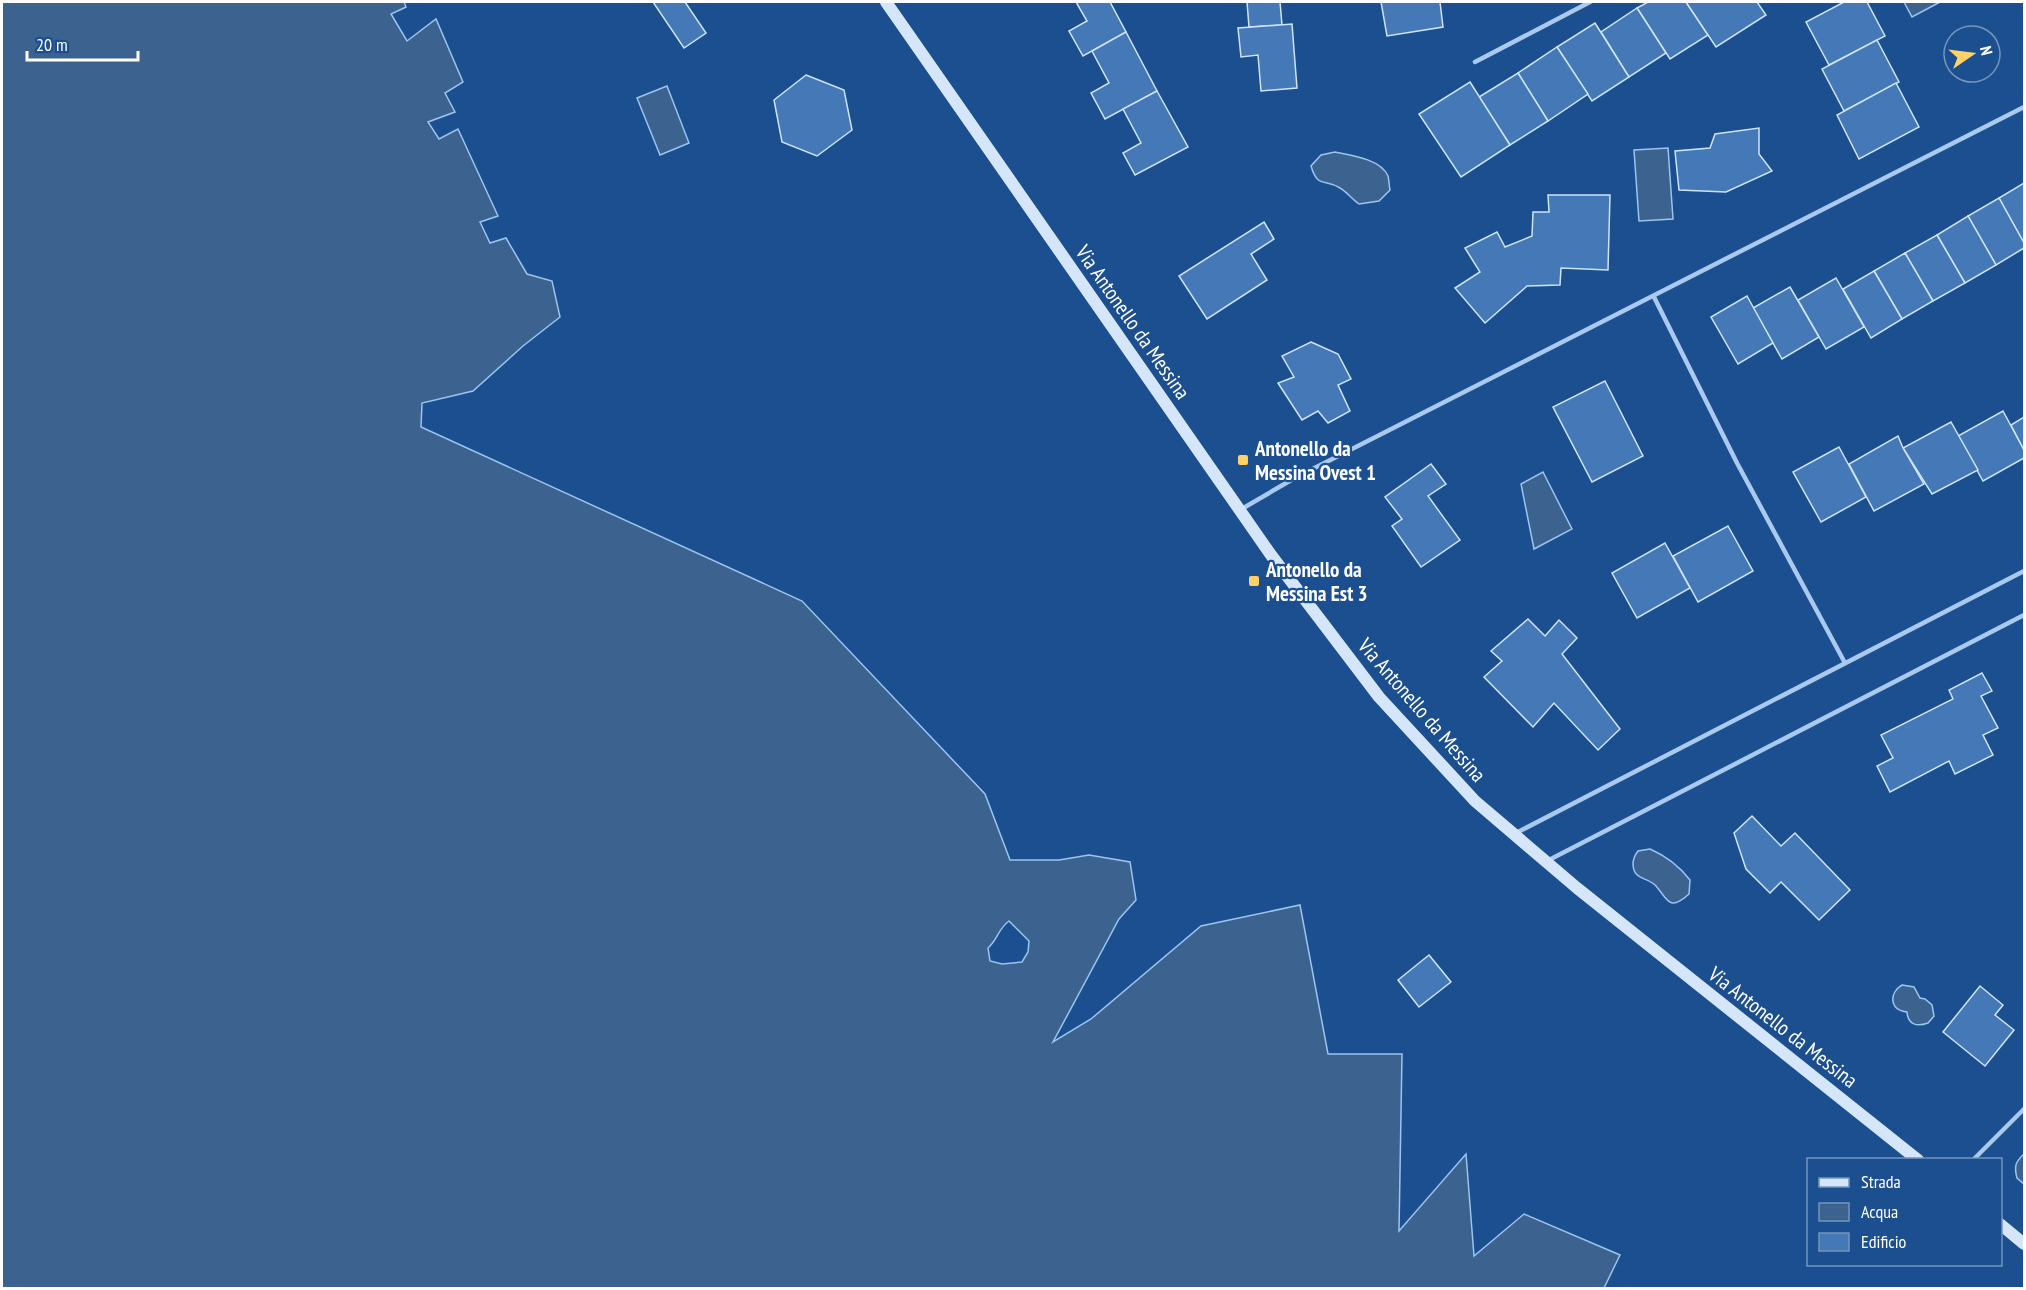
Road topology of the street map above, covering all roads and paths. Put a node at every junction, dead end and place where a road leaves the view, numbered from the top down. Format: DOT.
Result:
graph roads {
  1 [pos="886,2"];
  2 [pos="1590,2"];
  3 [pos="1475,62"];
  4 [pos="2025,107"];
  5 [pos="1654,297"];
  6 [pos="1240,510"];
  7 [pos="2025,571"];
  8 [pos="2025,615"];
  9 [pos="1845,663"];
  10 [pos="1514,834"];
  11 [pos="1545,861"];
  12 [pos="2025,1109"];
  13 [pos="1916,1158"];
  14 [pos="1975,1158"];
  15 [pos="2002,1226"];
  16 [pos="2025,1244"];
  1 -- 6 [label="main road, Via Antonello da Messina"];
  2 -- 3 [label="lane"];
  4 -- 5 [label="lane"];
  5 -- 6 [label="lane"];
  5 -- 9 [label="lane"];
  6 -- 10 [label="main road, Via Antonello da Messina"];
  7 -- 9 [label="lane"];
  8 -- 11 [label="lane"];
  9 -- 10 [label="lane"];
  10 -- 11 [label="main road, Via Antonello da Messina"];
  11 -- 13 [label="main road, Via Antonello da Messina"];
  12 -- 14 [label="lane"];
  15 -- 16 [label="main road"];
}
